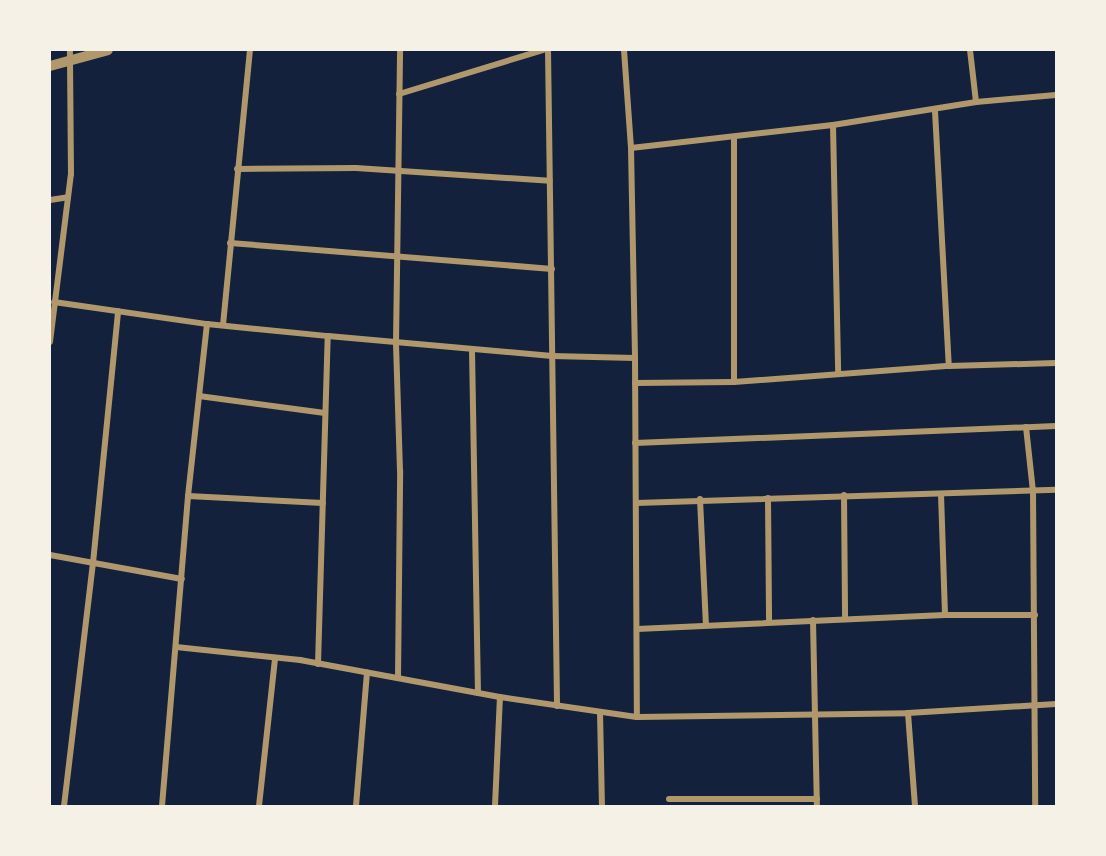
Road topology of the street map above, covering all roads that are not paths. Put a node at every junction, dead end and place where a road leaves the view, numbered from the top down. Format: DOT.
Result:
graph roads {
  1 [pos="108,50"];
  2 [pos="250,50"];
  3 [pos="400,50"];
  4 [pos="543,50"];
  5 [pos="548,50"];
  6 [pos="624,50"];
  7 [pos="970,50"];
  8 [pos="70,55"];
  9 [pos="50,66"];
  10 [pos="399,94"];
  11 [pos="1056,95"];
  12 [pos="976,102"];
  13 [pos="935,111"];
  14 [pos="833,125"];
  15 [pos="734,137"];
  16 [pos="631,148"];
  17 [pos="237,169"];
  18 [pos="398,170"];
  19 [pos="550,180"];
  20 [pos="68,197"];
  21 [pos="50,200"];
  22 [pos="230,243"];
  23 [pos="396,256"];
  24 [pos="552,269"];
  25 [pos="54,302"];
  26 [pos="118,311"];
  27 [pos="207,324"];
  28 [pos="223,325"];
  29 [pos="328,336"];
  30 [pos="50,342"];
  31 [pos="396,343"];
  32 [pos="472,350"];
  33 [pos="552,356"];
  34 [pos="635,358"];
  35 [pos="1056,363"];
  36 [pos="949,366"];
  37 [pos="838,374"];
  38 [pos="734,382"];
  39 [pos="635,383"];
  40 [pos="199,396"];
  41 [pos="325,413"];
  42 [pos="1056,426"];
  43 [pos="1026,427"];
  44 [pos="636,443"];
  45 [pos="1056,490"];
  46 [pos="1033,491"];
  47 [pos="941,494"];
  48 [pos="844,495"];
  49 [pos="188,496"];
  50 [pos="768,498"];
  51 [pos="700,499"];
  52 [pos="323,503"];
  53 [pos="636,503"];
  54 [pos="50,555"];
  55 [pos="93,563"];
  56 [pos="182,579"];
  57 [pos="945,615"];
  58 [pos="1035,615"];
  59 [pos="845,619"];
  60 [pos="813,620"];
  61 [pos="769,622"];
  62 [pos="706,625"];
  63 [pos="637,629"];
  64 [pos="176,647"];
  65 [pos="275,657"];
  66 [pos="318,664"];
  67 [pos="368,672"];
  68 [pos="398,678"];
  69 [pos="478,693"];
  70 [pos="500,697"];
  71 [pos="1036,704"];
  72 [pos="1056,704"];
  73 [pos="557,706"];
  74 [pos="600,712"];
  75 [pos="908,713"];
  76 [pos="817,715"];
  77 [pos="637,717"];
  78 [pos="669,799"];
  79 [pos="817,799"];
  80 [pos="63,807"];
  81 [pos="162,807"];
  82 [pos="260,807"];
  83 [pos="356,807"];
  84 [pos="495,807"];
  85 [pos="602,807"];
  86 [pos="817,807"];
  87 [pos="915,807"];
  88 [pos="1035,807"];
  1 -- 8 [label="street"];
  2 -- 17 [label="street"];
  3 -- 10 [label="street"];
  4 -- 10 [label="street"];
  5 -- 19 [label="street"];
  6 -- 16 [label="street"];
  7 -- 12 [label="street"];
  8 -- 9 [label="street"];
  8 -- 20 [label="street"];
  10 -- 18 [label="street"];
  11 -- 12 [label="street"];
  12 -- 13 [label="street"];
  13 -- 14 [label="street"];
  13 -- 36 [label="street"];
  14 -- 15 [label="street"];
  14 -- 37 [label="street"];
  15 -- 16 [label="street"];
  15 -- 38 [label="street"];
  16 -- 34 [label="street"];
  17 -- 18 [label="street"];
  17 -- 22 [label="street"];
  18 -- 19 [label="street"];
  18 -- 23 [label="street"];
  19 -- 24 [label="street"];
  20 -- 21 [label="street"];
  20 -- 25 [label="street"];
  22 -- 23 [label="street"];
  22 -- 28 [label="street"];
  23 -- 24 [label="street"];
  23 -- 31 [label="street"];
  24 -- 33 [label="street"];
  25 -- 26 [label="street"];
  25 -- 30 [label="street"];
  26 -- 27 [label="street"];
  26 -- 55 [label="street"];
  27 -- 28 [label="street"];
  27 -- 40 [label="street"];
  28 -- 29 [label="street"];
  29 -- 31 [label="street"];
  29 -- 41 [label="street"];
  31 -- 32 [label="street"];
  31 -- 68 [label="street"];
  32 -- 33 [label="street"];
  32 -- 69 [label="street"];
  33 -- 34 [label="street"];
  33 -- 73 [label="street"];
  34 -- 39 [label="street"];
  35 -- 36 [label="street"];
  36 -- 37 [label="street"];
  37 -- 38 [label="street"];
  38 -- 39 [label="street"];
  39 -- 44 [label="street"];
  40 -- 41 [label="street"];
  40 -- 49 [label="street"];
  41 -- 52 [label="street"];
  42 -- 43 [label="street"];
  43 -- 44 [label="street"];
  43 -- 46 [label="street"];
  44 -- 53 [label="street"];
  45 -- 46 [label="street"];
  46 -- 47 [label="street"];
  46 -- 58 [label="street"];
  47 -- 48 [label="street"];
  47 -- 57 [label="street"];
  48 -- 50 [label="street"];
  48 -- 59 [label="street"];
  49 -- 52 [label="street"];
  49 -- 56 [label="street"];
  50 -- 51 [label="street"];
  50 -- 61 [label="street"];
  51 -- 53 [label="street"];
  51 -- 62 [label="street"];
  52 -- 66 [label="street"];
  53 -- 63 [label="street"];
  54 -- 55 [label="street"];
  55 -- 56 [label="street"];
  55 -- 80 [label="street"];
  56 -- 64 [label="street"];
  57 -- 58 [label="street"];
  57 -- 59 [label="street"];
  58 -- 71 [label="street"];
  59 -- 60 [label="street"];
  60 -- 61 [label="street"];
  60 -- 76 [label="street"];
  61 -- 62 [label="street"];
  62 -- 63 [label="street"];
  63 -- 77 [label="street"];
  64 -- 65 [label="street"];
  64 -- 81 [label="street"];
  65 -- 66 [label="street"];
  65 -- 82 [label="street"];
  66 -- 67 [label="street"];
  67 -- 68 [label="street"];
  67 -- 83 [label="street"];
  68 -- 69 [label="street"];
  69 -- 70 [label="street"];
  70 -- 73 [label="street"];
  70 -- 84 [label="street"];
  71 -- 72 [label="street"];
  71 -- 75 [label="street"];
  71 -- 88 [label="street"];
  73 -- 74 [label="street"];
  74 -- 77 [label="street"];
  74 -- 85 [label="street"];
  75 -- 76 [label="street"];
  75 -- 87 [label="street"];
  76 -- 77 [label="street"];
  76 -- 79 [label="street"];
  78 -- 79 [label="street"];
  79 -- 86 [label="street"];
}
